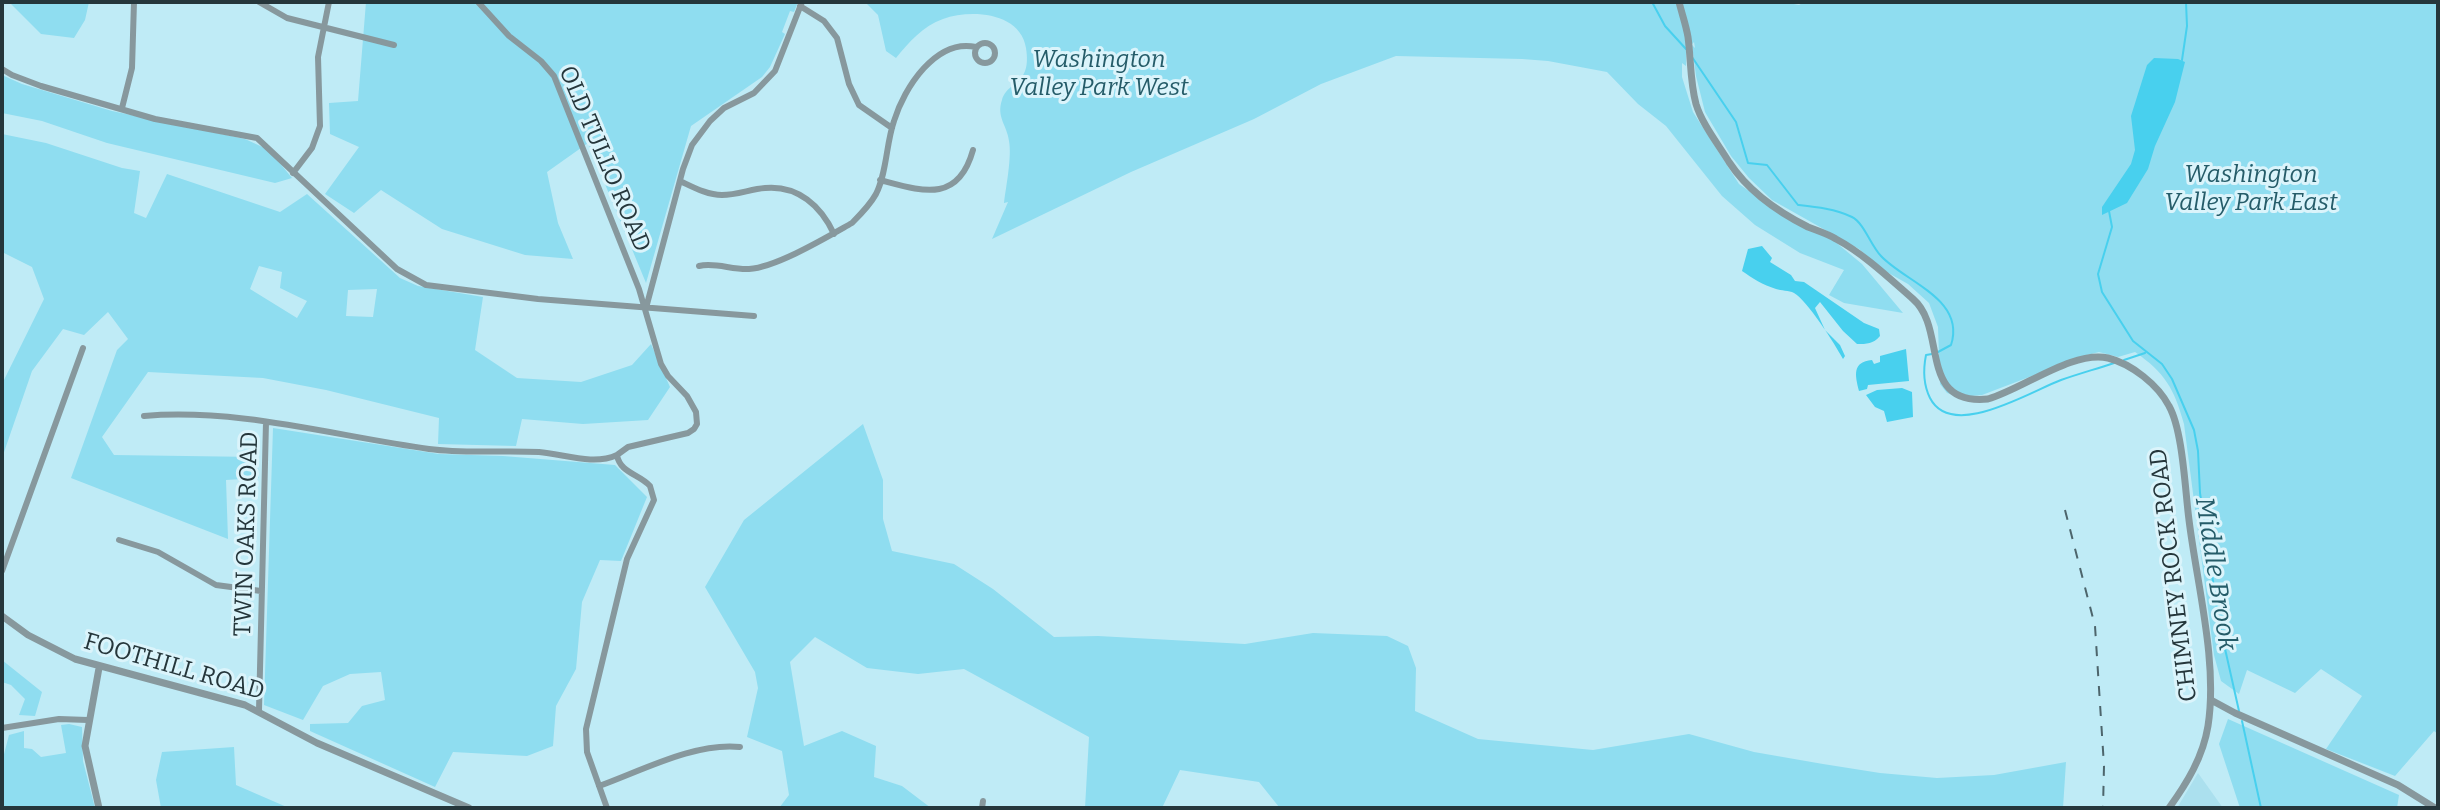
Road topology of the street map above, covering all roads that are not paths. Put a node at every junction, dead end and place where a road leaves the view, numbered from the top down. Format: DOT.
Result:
graph roads {
  1 [pos="134,2"];
  2 [pos="259,2"];
  3 [pos="329,2"];
  4 [pos="478,2"];
  5 [pos="1679,2"];
  6 [pos="801,4"];
  7 [pos="324,27"];
  8 [pos="394,45"];
  9 [pos="976,47"];
  10 [pos="2,69"];
  11 [pos="122,108"];
  12 [pos="892,128"];
  13 [pos="973,150"];
  14 [pos="293,173"];
  15 [pos="880,180"];
  16 [pos="680,181"];
  17 [pos="834,234"];
  18 [pos="699,266"];
  19 [pos="646,308"];
  20 [pos="754,316"];
  21 [pos="83,348"];
  22 [pos="144,416"];
  23 [pos="266,422"];
  24 [pos="617,455"];
  25 [pos="119,540"];
  26 [pos="2,571"];
  27 [pos="261,591"];
  28 [pos="2,616"];
  29 [pos="99,668"];
  30 [pos="2211,700"];
  31 [pos="259,710"];
  32 [pos="88,720"];
  33 [pos="2,728"];
  34 [pos="740,747"];
  35 [pos="599,786"];
  36 [pos="464,807"];
  37 [pos="99,808"];
  38 [pos="607,808"];
  39 [pos="2169,808"];
  40 [pos="2435,808"];
  1 -- 11 [label="street"];
  2 -- 7 [label="street"];
  3 -- 7 [label="street"];
  4 -- 19 [label="street, OLD TULLO ROAD"];
  5 -- 30 [label="street, CHIMNEY ROCK ROAD"];
  6 -- 12 [label="street"];
  6 -- 16 [label="street"];
  7 -- 8 [label="street"];
  7 -- 14 [label="street"];
  9 -- 12 [label="street"];
  10 -- 11 [label="street"];
  11 -- 14 [label="street"];
  12 -- 15 [label="street"];
  13 -- 15 [label="street"];
  14 -- 19 [label="street"];
  15 -- 17 [label="street"];
  16 -- 17 [label="street"];
  16 -- 19 [label="street"];
  17 -- 18 [label="street"];
  19 -- 20 [label="street"];
  19 -- 24 [label="street, OLD TULLO ROAD"];
  21 -- 26 [label="street"];
  22 -- 23 [label="street"];
  23 -- 24 [label="street, TWIN OAKS ROAD"];
  23 -- 27 [label="street, TWIN OAKS ROAD"];
  24 -- 35 [label="street"];
  25 -- 27 [label="street"];
  27 -- 31 [label="street, TWIN OAKS ROAD"];
  28 -- 29 [label="street, FOOTHILL ROAD"];
  29 -- 31 [label="street, FOOTHILL ROAD"];
  29 -- 32 [label="street"];
  30 -- 39 [label="street, CHIMNEY ROCK ROAD"];
  30 -- 40 [label="street"];
  31 -- 36 [label="street, FOOTHILL ROAD"];
  32 -- 33 [label="street"];
  32 -- 37 [label="street"];
  34 -- 35 [label="street"];
  35 -- 38 [label="street"];
}
